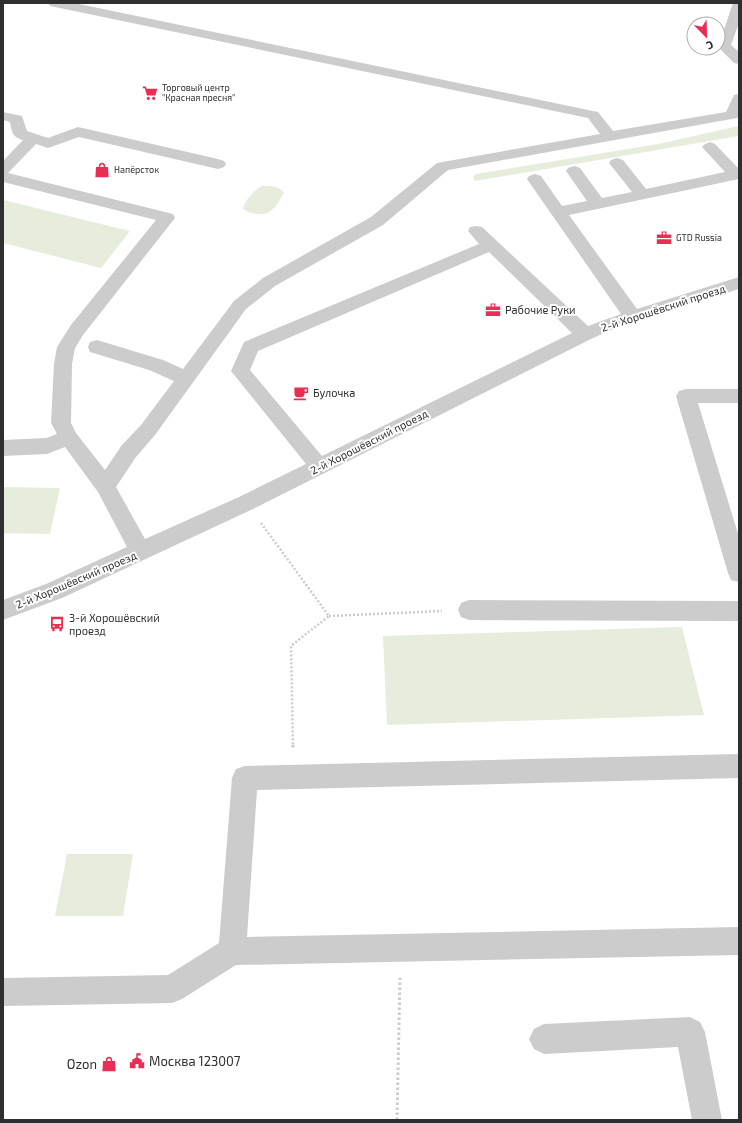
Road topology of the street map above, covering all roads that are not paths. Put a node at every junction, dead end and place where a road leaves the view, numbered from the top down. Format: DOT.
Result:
graph roads {
  1 [pos="55,3"];
  2 [pos="739,4"];
  3 [pos="739,60"];
  4 [pos="739,98"];
  5 [pos="3,116"];
  6 [pos="610,137"];
  7 [pos="33,138"];
  8 [pos="710,147"];
  9 [pos="618,163"];
  10 [pos="218,164"];
  11 [pos="3,170"];
  12 [pos="574,171"];
  13 [pos="737,174"];
  14 [pos="3,177"];
  15 [pos="535,179"];
  16 [pos="642,194"];
  17 [pos="598,204"];
  18 [pos="558,212"];
  19 [pos="476,231"];
  20 [pos="491,245"];
  21 [pos="739,284"];
  22 [pos="633,317"];
  23 [pos="585,334"];
  24 [pos="97,347"];
  25 [pos="186,378"];
  26 [pos="739,396"];
  27 [pos="69,438"];
  28 [pos="3,448"];
  29 [pos="320,467"];
  30 [pos="105,486"];
  31 [pos="141,552"];
  32 [pos="739,574"];
  33 [pos="3,610"];
  34 [pos="469,610"];
  35 [pos="739,610"];
  36 [pos="739,766"];
  37 [pos="739,941"];
  38 [pos="232,951"];
  39 [pos="3,992"];
  40 [pos="544,1039"];
  41 [pos="707,1120"];
  1 -- 6 [label="street"];
  2 -- 3 [label="street"];
  4 -- 6 [label="street"];
  5 -- 7 [label="street"];
  6 -- 25 [label="street"];
  7 -- 10 [label="street"];
  7 -- 11 [label="street"];
  8 -- 13 [label="street"];
  9 -- 16 [label="street"];
  12 -- 17 [label="street"];
  13 -- 16 [label="street"];
  14 -- 27 [label="street"];
  15 -- 18 [label="street"];
  16 -- 17 [label="street"];
  17 -- 18 [label="street"];
  18 -- 22 [label="street"];
  19 -- 20 [label="street"];
  20 -- 23 [label="street"];
  20 -- 29 [label="street"];
  21 -- 22 [label="street, 2-й Хорошёвский проезд"];
  22 -- 23 [label="street, 2-й Хорошёвский проезд"];
  23 -- 29 [label="street, 2-й Хорошёвский проезд"];
  24 -- 25 [label="street"];
  25 -- 30 [label="street"];
  26 -- 32 [label="street"];
  27 -- 28 [label="street"];
  27 -- 30 [label="street"];
  29 -- 31 [label="street, 2-й Хорошёвский проезд"];
  30 -- 31 [label="street"];
  31 -- 33 [label="street, 2-й Хорошёвский проезд"];
  34 -- 35 [label="street"];
  36 -- 38 [label="street"];
  37 -- 38 [label="street"];
  38 -- 39 [label="street"];
  40 -- 41 [label="street"];
}
